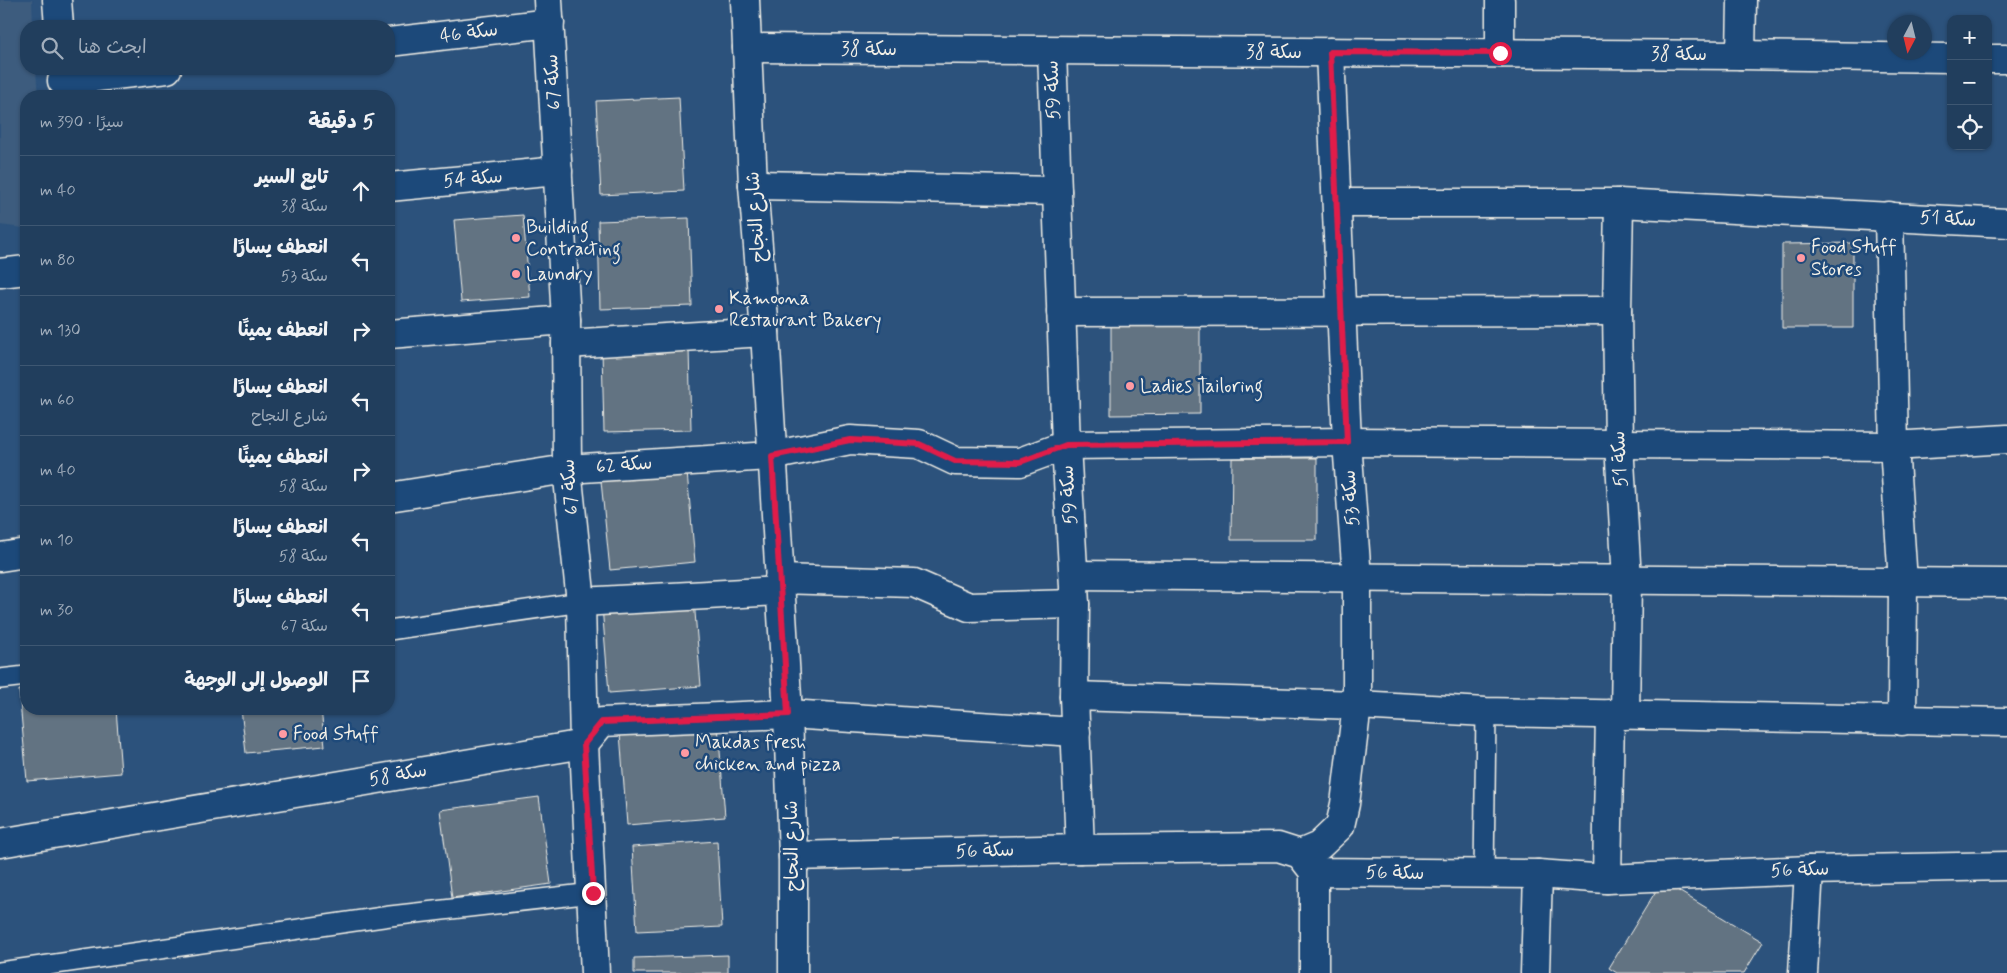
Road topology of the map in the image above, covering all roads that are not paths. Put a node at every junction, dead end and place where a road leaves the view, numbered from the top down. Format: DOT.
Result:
graph roads {
  1 [pos="58,0"];
  2 [pos="744,0"];
  3 [pos="1500,0"];
  4 [pos="1742,0"];
  5 [pos="549,12"];
  6 [pos="59,20"];
  7 [pos="395,41"];
  8 [pos="747,48"];
  9 [pos="1052,51"];
  10 [pos="1330,52"];
  11 [pos="1500,53"];
  12 [pos="1741,55"];
  13 [pos="1947,58"];
  14 [pos="1992,59"];
  15 [pos="2007,59"];
  16 [pos="119,75"];
  17 [pos="62,82"];
  18 [pos="558,171"];
  19 [pos="753,185"];
  20 [pos="395,186"];
  21 [pos="1057,191"];
  22 [pos="1338,202"];
  23 [pos="1619,203"];
  24 [pos="1889,216"];
  25 [pos="2007,222"];
  26 [pos="20,271"];
  27 [pos="0,273"];
  28 [pos="1061,312"];
  29 [pos="1342,312"];
  30 [pos="1616,312"];
  31 [pos="566,332"];
  32 [pos="765,332"];
  33 [pos="395,334"];
  34 [pos="2007,439"];
  35 [pos="1347,442"];
  36 [pos="1619,444"];
  37 [pos="1066,445"];
  38 [pos="1894,446"];
  39 [pos="772,456"];
  40 [pos="567,469"];
  41 [pos="395,496"];
  42 [pos="20,554"];
  43 [pos="0,557"];
  44 [pos="1074,576"];
  45 [pos="1357,578"];
  46 [pos="1627,580"];
  47 [pos="1903,582"];
  48 [pos="2007,583"];
  49 [pos="780,585"];
  50 [pos="581,602"];
  51 [pos="1075,604"];
  52 [pos="395,629"];
  53 [pos="20,677"];
  54 [pos="0,679"];
  55 [pos="1074,696"];
  56 [pos="1357,705"];
  57 [pos="1486,712"];
  58 [pos="788,714"];
  59 [pos="1618,715"];
  60 [pos="1902,721"];
  61 [pos="2007,722"];
  62 [pos="1076,732"];
  63 [pos="584,744"];
  64 [pos="0,843"];
  65 [pos="1080,849"];
  66 [pos="793,856"];
  67 [pos="1307,863"];
  68 [pos="2007,866"];
  69 [pos="1809,870"];
  70 [pos="1538,874"];
  71 [pos="1484,875"];
  72 [pos="1607,879"];
  73 [pos="593,893"];
  74 [pos="0,972"];
  75 [pos="596,973"];
  76 [pos="793,973"];
  77 [pos="1314,973"];
  78 [pos="1535,973"];
  79 [pos="1803,973"];
  1 -- 6 [label="street"];
  2 -- 8 [label="street, شارع النجاح"];
  3 -- 11 [label="street"];
  4 -- 12 [label="street"];
  5 -- 7 [label="street, سكة 46"];
  5 -- 18 [label="street, سكة 67"];
  8 -- 9 [label="street, سكة 38"];
  8 -- 19 [label="street, شارع النجاح"];
  9 -- 10 [label="street, سكة 38"];
  9 -- 21 [label="street, سكة 59"];
  10 -- 11 [label="street, سكة 38"];
  10 -- 22 [label="street, سكة 53"];
  11 -- 12 [label="street, سكة 38"];
  12 -- 13 [label="street, سكة 38"];
  14 -- 15 [label="street"];
  16 -- 17 [label="street"];
  18 -- 20 [label="street, سكة 54"];
  18 -- 31 [label="street, سكة 67"];
  19 -- 21 [label="street"];
  19 -- 32 [label="street, شارع النجاح"];
  21 -- 28 [label="street, سكة 59"];
  22 -- 23 [label="street, سكة 51"];
  22 -- 29 [label="street, سكة 53"];
  23 -- 24 [label="street, سكة 51"];
  23 -- 30 [label="street, سكة 51"];
  24 -- 25 [label="street, سكة 51"];
  24 -- 38 [label="street"];
  26 -- 27 [label="street"];
  28 -- 29 [label="street"];
  28 -- 37 [label="street, سكة 59"];
  29 -- 30 [label="street"];
  29 -- 35 [label="street, سكة 53"];
  30 -- 36 [label="street, سكة 51"];
  31 -- 32 [label="street"];
  31 -- 33 [label="street"];
  31 -- 40 [label="street, سكة 67"];
  32 -- 39 [label="street, شارع النجاح"];
  34 -- 38 [label="street, سكة 62"];
  35 -- 36 [label="street, سكة 62"];
  35 -- 37 [label="street, سكة 62"];
  35 -- 45 [label="street, سكة 53"];
  36 -- 38 [label="street, سكة 62"];
  36 -- 46 [label="street, سكة 51"];
  37 -- 39 [label="street, سكة 62"];
  37 -- 44 [label="street, سكة 59"];
  38 -- 47 [label="street"];
  39 -- 40 [label="street, سكة 62"];
  39 -- 49 [label="street, شارع النجاح"];
  40 -- 41 [label="street, سكة 62"];
  40 -- 50 [label="street, سكة 67"];
  42 -- 43 [label="street"];
  44 -- 45 [label="street"];
  44 -- 51 [label="street, سكة 59"];
  45 -- 46 [label="street"];
  45 -- 56 [label="street, سكة 53"];
  46 -- 47 [label="street"];
  46 -- 59 [label="street, سكة 51"];
  47 -- 48 [label="street"];
  47 -- 60 [label="street"];
  49 -- 50 [label="street"];
  49 -- 51 [label="street"];
  49 -- 58 [label="street, شارع النجاح"];
  50 -- 52 [label="lane"];
  50 -- 63 [label="street, سكة 67"];
  51 -- 55 [label="street, سكة 59"];
  53 -- 54 [label="lane"];
  55 -- 56 [label="street"];
  55 -- 62 [label="street, سكة 59"];
  56 -- 57 [label="street"];
  56 -- 67 [label="street, سكة 53"];
  57 -- 59 [label="street"];
  57 -- 71 [label="lane"];
  58 -- 62 [label="street"];
  58 -- 63 [label="street"];
  58 -- 66 [label="street, شارع النجاح"];
  59 -- 60 [label="street"];
  59 -- 72 [label="street, سكة 51"];
  60 -- 61 [label="street"];
  62 -- 65 [label="street, سكة 59"];
  63 -- 64 [label="street, سكة 58"];
  63 -- 73 [label="street, سكة 67"];
  65 -- 66 [label="street, سكة 56"];
  65 -- 67 [label="street, سكة 56"];
  66 -- 76 [label="street, شارع النجاح"];
  67 -- 71 [label="street, سكة 56"];
  67 -- 77 [label="street"];
  68 -- 69 [label="street, سكة 56"];
  69 -- 72 [label="street, سكة 56"];
  69 -- 79 [label="street"];
  70 -- 71 [label="street, سكة 56"];
  70 -- 72 [label="street, سكة 56"];
  70 -- 78 [label="street"];
  73 -- 74 [label="lane"];
  73 -- 75 [label="street, سكة 67"];
}
